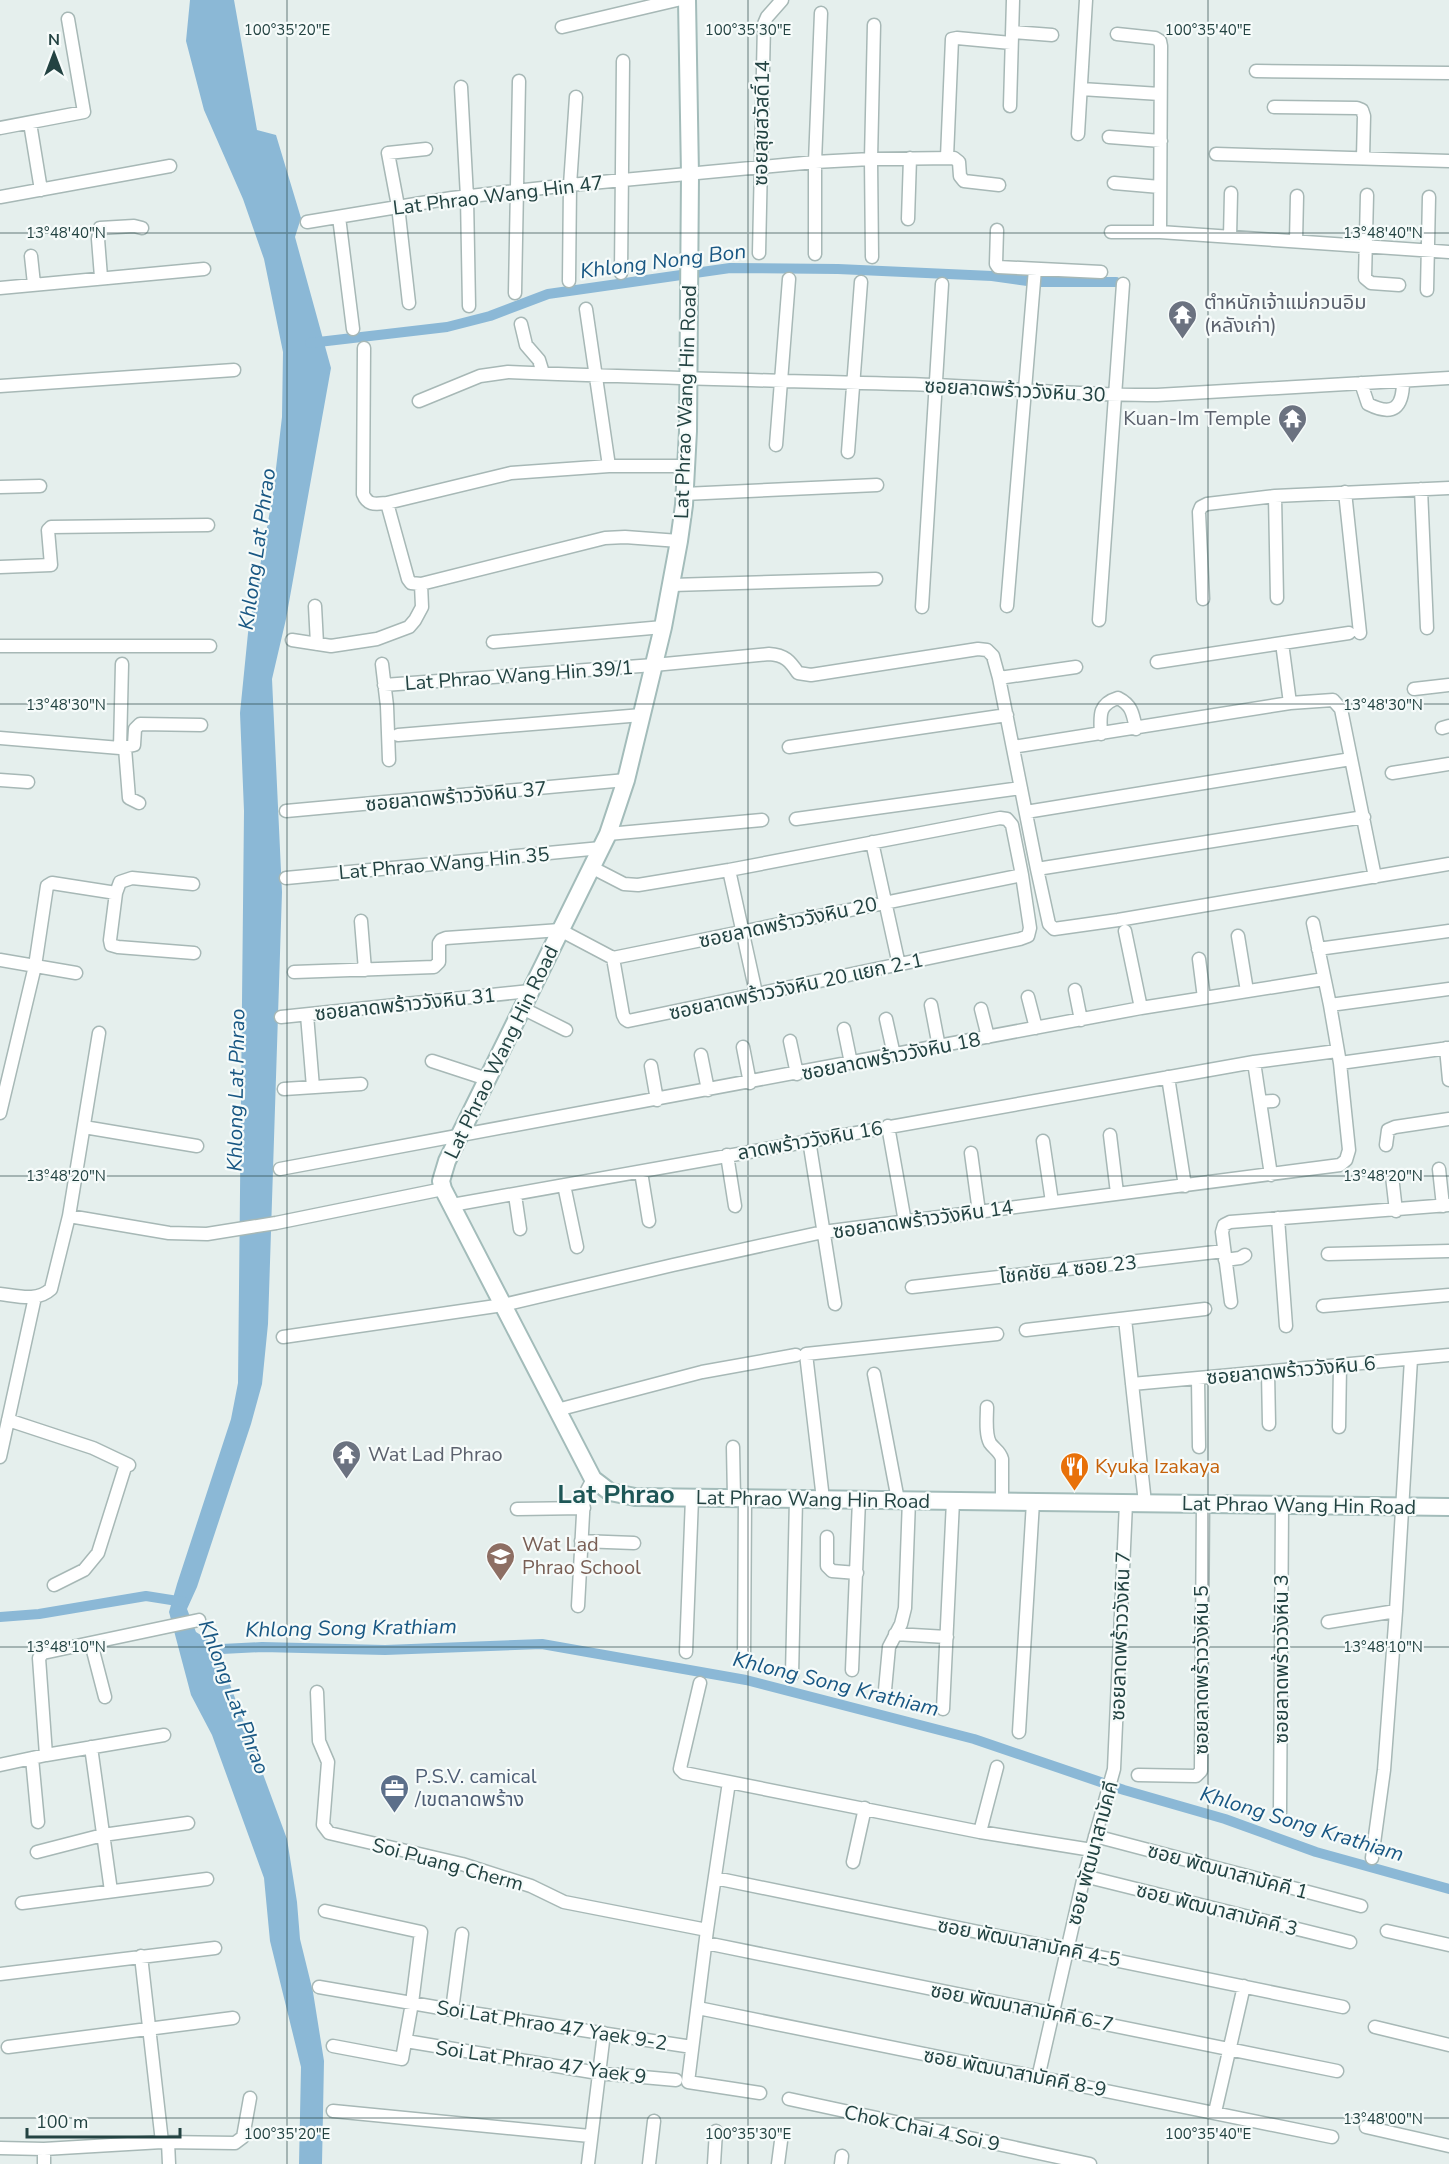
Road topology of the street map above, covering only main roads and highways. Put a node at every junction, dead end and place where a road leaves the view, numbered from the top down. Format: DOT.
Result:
graph roads {
  1 [pos="687,0"];
  2 [pos="1449,1507"];
  1 -- 2 [label="main road, Lat Phrao Wang Hin Road"];
}
